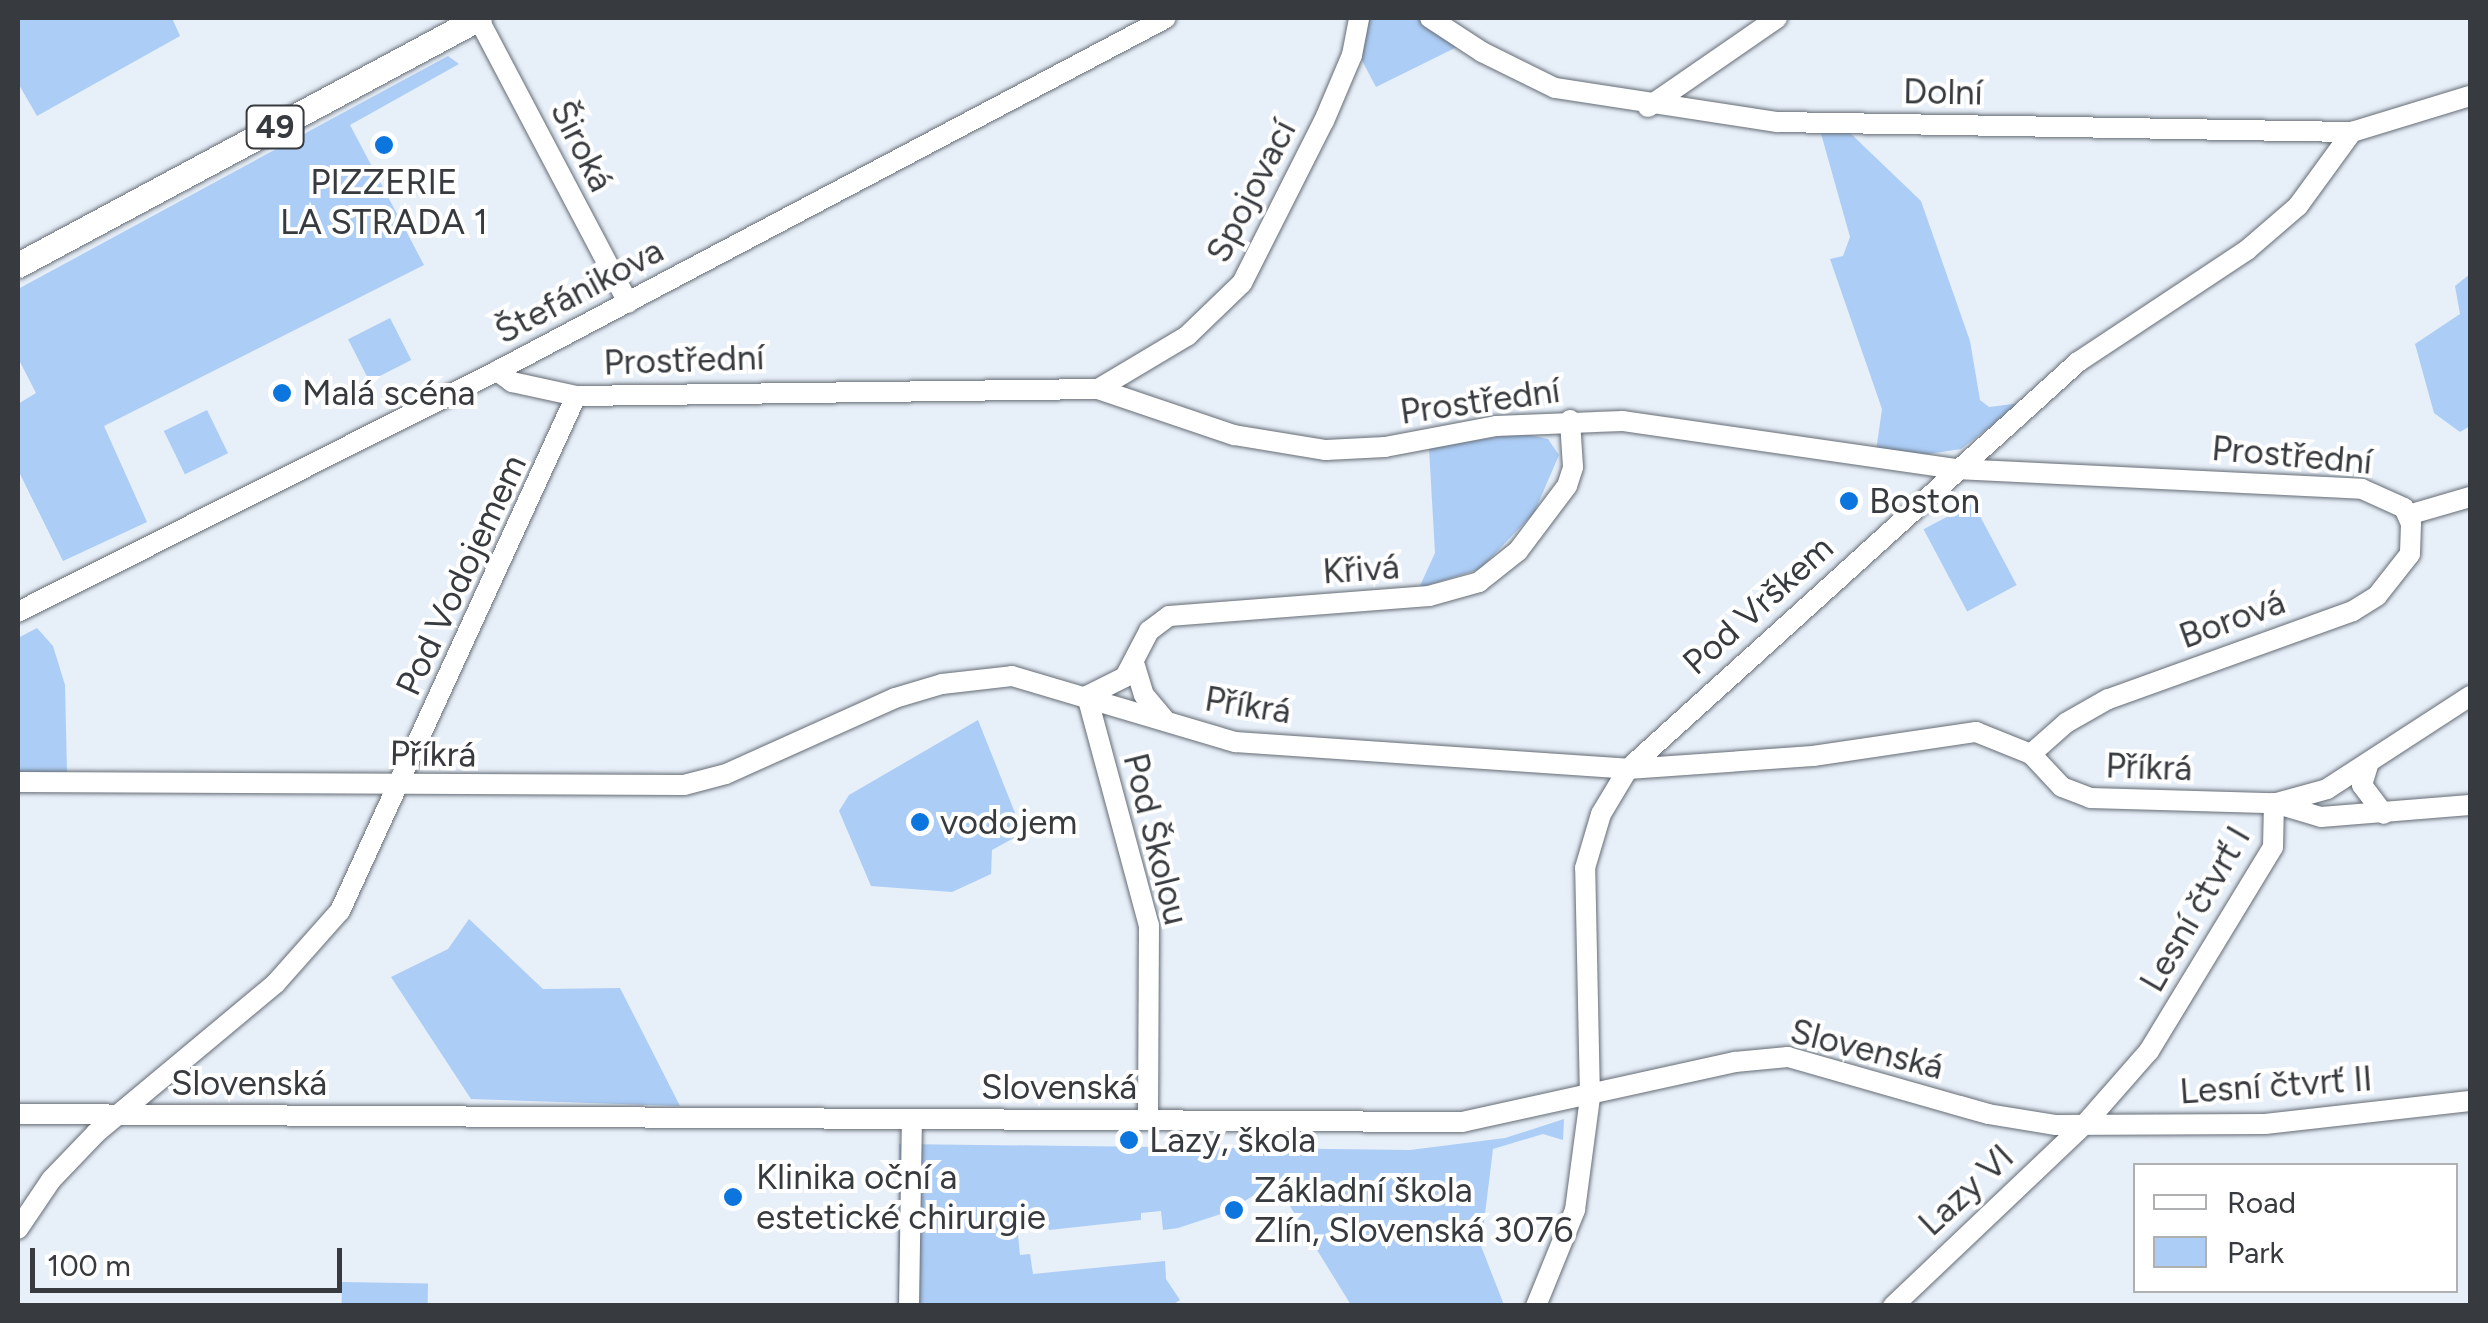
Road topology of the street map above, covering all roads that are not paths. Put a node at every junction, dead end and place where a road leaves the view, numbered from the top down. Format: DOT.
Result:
graph roads {
  1 [pos="478,18"];
  2 [pos="1166,18"];
  3 [pos="1359,18"];
  4 [pos="1430,18"];
  5 [pos="1777,18"];
  6 [pos="2470,96"];
  7 [pos="1648,107"];
  8 [pos="2352,132"];
  9 [pos="18,265"];
  10 [pos="628,303"];
  11 [pos="498,371"];
  12 [pos="1098,390"];
  13 [pos="576,396"];
  14 [pos="1570,420"];
  15 [pos="1956,469"];
  16 [pos="2470,497"];
  17 [pos="2408,515"];
  18 [pos="18,612"];
  19 [pos="1135,666"];
  20 [pos="1087,696"];
  21 [pos="2470,696"];
  22 [pos="1168,723"];
  23 [pos="2031,754"];
  24 [pos="2369,762"];
  25 [pos="1628,769"];
  26 [pos="18,782"];
  27 [pos="399,787"];
  28 [pos="2274,803"];
  29 [pos="2470,805"];
  30 [pos="2384,814"];
  31 [pos="1590,1098"];
  32 [pos="2470,1102"];
  33 [pos="18,1114"];
  34 [pos="115,1116"];
  35 [pos="1148,1119"];
  36 [pos="912,1120"];
  37 [pos="2085,1124"];
  38 [pos="18,1228"];
  39 [pos="910,1306"];
  40 [pos="1536,1306"];
  41 [pos="1892,1306"];
  1 -- 9 [label="main road, 49"];
  1 -- 10 [label="street, Široká"];
  2 -- 10 [label="street, Štefánikova"];
  3 -- 12 [label="street, Spojovací"];
  4 -- 7 [label="street, Dolní"];
  5 -- 7 [label="street"];
  6 -- 8 [label="street, Dolní"];
  7 -- 8 [label="street, Dolní"];
  8 -- 15 [label="street, Pod Vrškem"];
  10 -- 11 [label="street, Štefánikova"];
  11 -- 13 [label="street, Prostřední"];
  11 -- 18 [label="street, Štefánikova"];
  12 -- 13 [label="street, Prostřední"];
  12 -- 14 [label="street, Prostřední"];
  13 -- 27 [label="street, Pod Vodojemem"];
  14 -- 15 [label="street, Prostřední"];
  14 -- 19 [label="street, Křivá"];
  15 -- 17 [label="street, Prostřední"];
  15 -- 25 [label="street, Pod Vrškem"];
  16 -- 17 [label="street, Prostřední"];
  17 -- 23 [label="street, Borová"];
  19 -- 20 [label="street, Křivá"];
  19 -- 22 [label="street"];
  20 -- 22 [label="street, Příkrá"];
  20 -- 27 [label="street, Příkrá"];
  20 -- 35 [label="street, Pod Školou"];
  21 -- 24 [label="street, Lesní čtvrť I"];
  22 -- 25 [label="street, Příkrá"];
  23 -- 25 [label="street, Příkrá"];
  23 -- 28 [label="street, Příkrá"];
  24 -- 28 [label="street, Lesní čtvrť I"];
  24 -- 30 [label="street"];
  25 -- 31 [label="street, Pod Vrškem"];
  26 -- 27 [label="street, Příkrá"];
  27 -- 34 [label="street, Pod Vodojemem"];
  28 -- 30 [label="street, Příkrá"];
  28 -- 37 [label="street, Lesní čtvrť I"];
  29 -- 30 [label="street, Příkrá"];
  31 -- 35 [label="street, Slovenská"];
  31 -- 37 [label="street, Slovenská"];
  31 -- 40 [label="street, Pod Vrškem"];
  32 -- 37 [label="street, Lesní čtvrť II"];
  33 -- 34 [label="street, Slovenská"];
  34 -- 36 [label="street, Slovenská"];
  34 -- 38 [label="street, Pod Vodojemem"];
  35 -- 36 [label="street, Slovenská"];
  36 -- 39 [label="street"];
  37 -- 41 [label="street, Lazy VI"];
}
